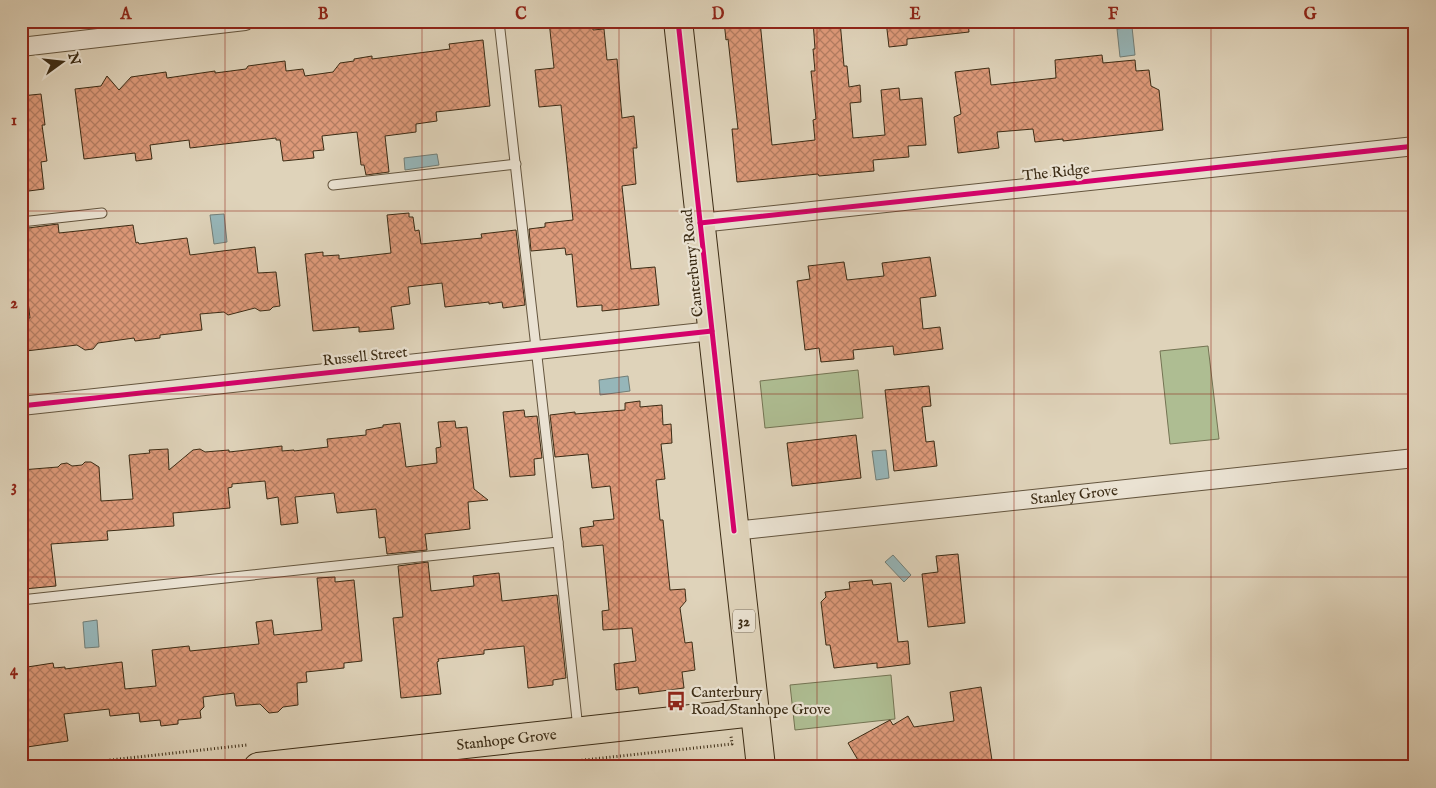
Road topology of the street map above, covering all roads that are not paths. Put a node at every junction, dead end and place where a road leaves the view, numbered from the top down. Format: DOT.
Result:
graph roads {
  1 [pos="245,21"];
  2 [pos="499,21"];
  3 [pos="678,21"];
  4 [pos="141,27"];
  5 [pos="21,47"];
  6 [pos="1415,146"];
  7 [pos="516,164"];
  8 [pos="334,185"];
  9 [pos="102,213"];
  10 [pos="21,222"];
  11 [pos="700,223"];
  12 [pos="712,331"];
  13 [pos="537,350"];
  14 [pos="21,406"];
  15 [pos="1415,458"];
  16 [pos="734,531"];
  17 [pos="558,542"];
  18 [pos="21,600"];
  19 [pos="754,712"];
  20 [pos="578,731"];
  21 [pos="448,756"];
  22 [pos="258,767"];
  23 [pos="761,767"];
  1 -- 4 [label="street"];
  2 -- 7 [label="lane"];
  3 -- 11 [label="main road, Canterbury Road / 32"];
  4 -- 5 [label="street"];
  6 -- 11 [label="street, The Ridge"];
  7 -- 8 [label="lane"];
  7 -- 13 [label="lane"];
  9 -- 10 [label="lane"];
  11 -- 12 [label="main road, Canterbury Road / 32"];
  12 -- 13 [label="street, Russell Street"];
  12 -- 16 [label="main road, Canterbury Road / 32"];
  13 -- 14 [label="street, Russell Street"];
  13 -- 17 [label="lane"];
  15 -- 16 [label="street, Stanley Grove"];
  16 -- 19 [label="main road, Canterbury Road / 32"];
  17 -- 18 [label="lane"];
  17 -- 20 [label="lane"];
  19 -- 20 [label="main road, Stanhope Grove"];
  19 -- 23 [label="main road, Canterbury Road / 32"];
  20 -- 21 [label="main road, Stanhope Grove"];
  21 -- 22 [label="main road, Stanhope Grove"];
}
